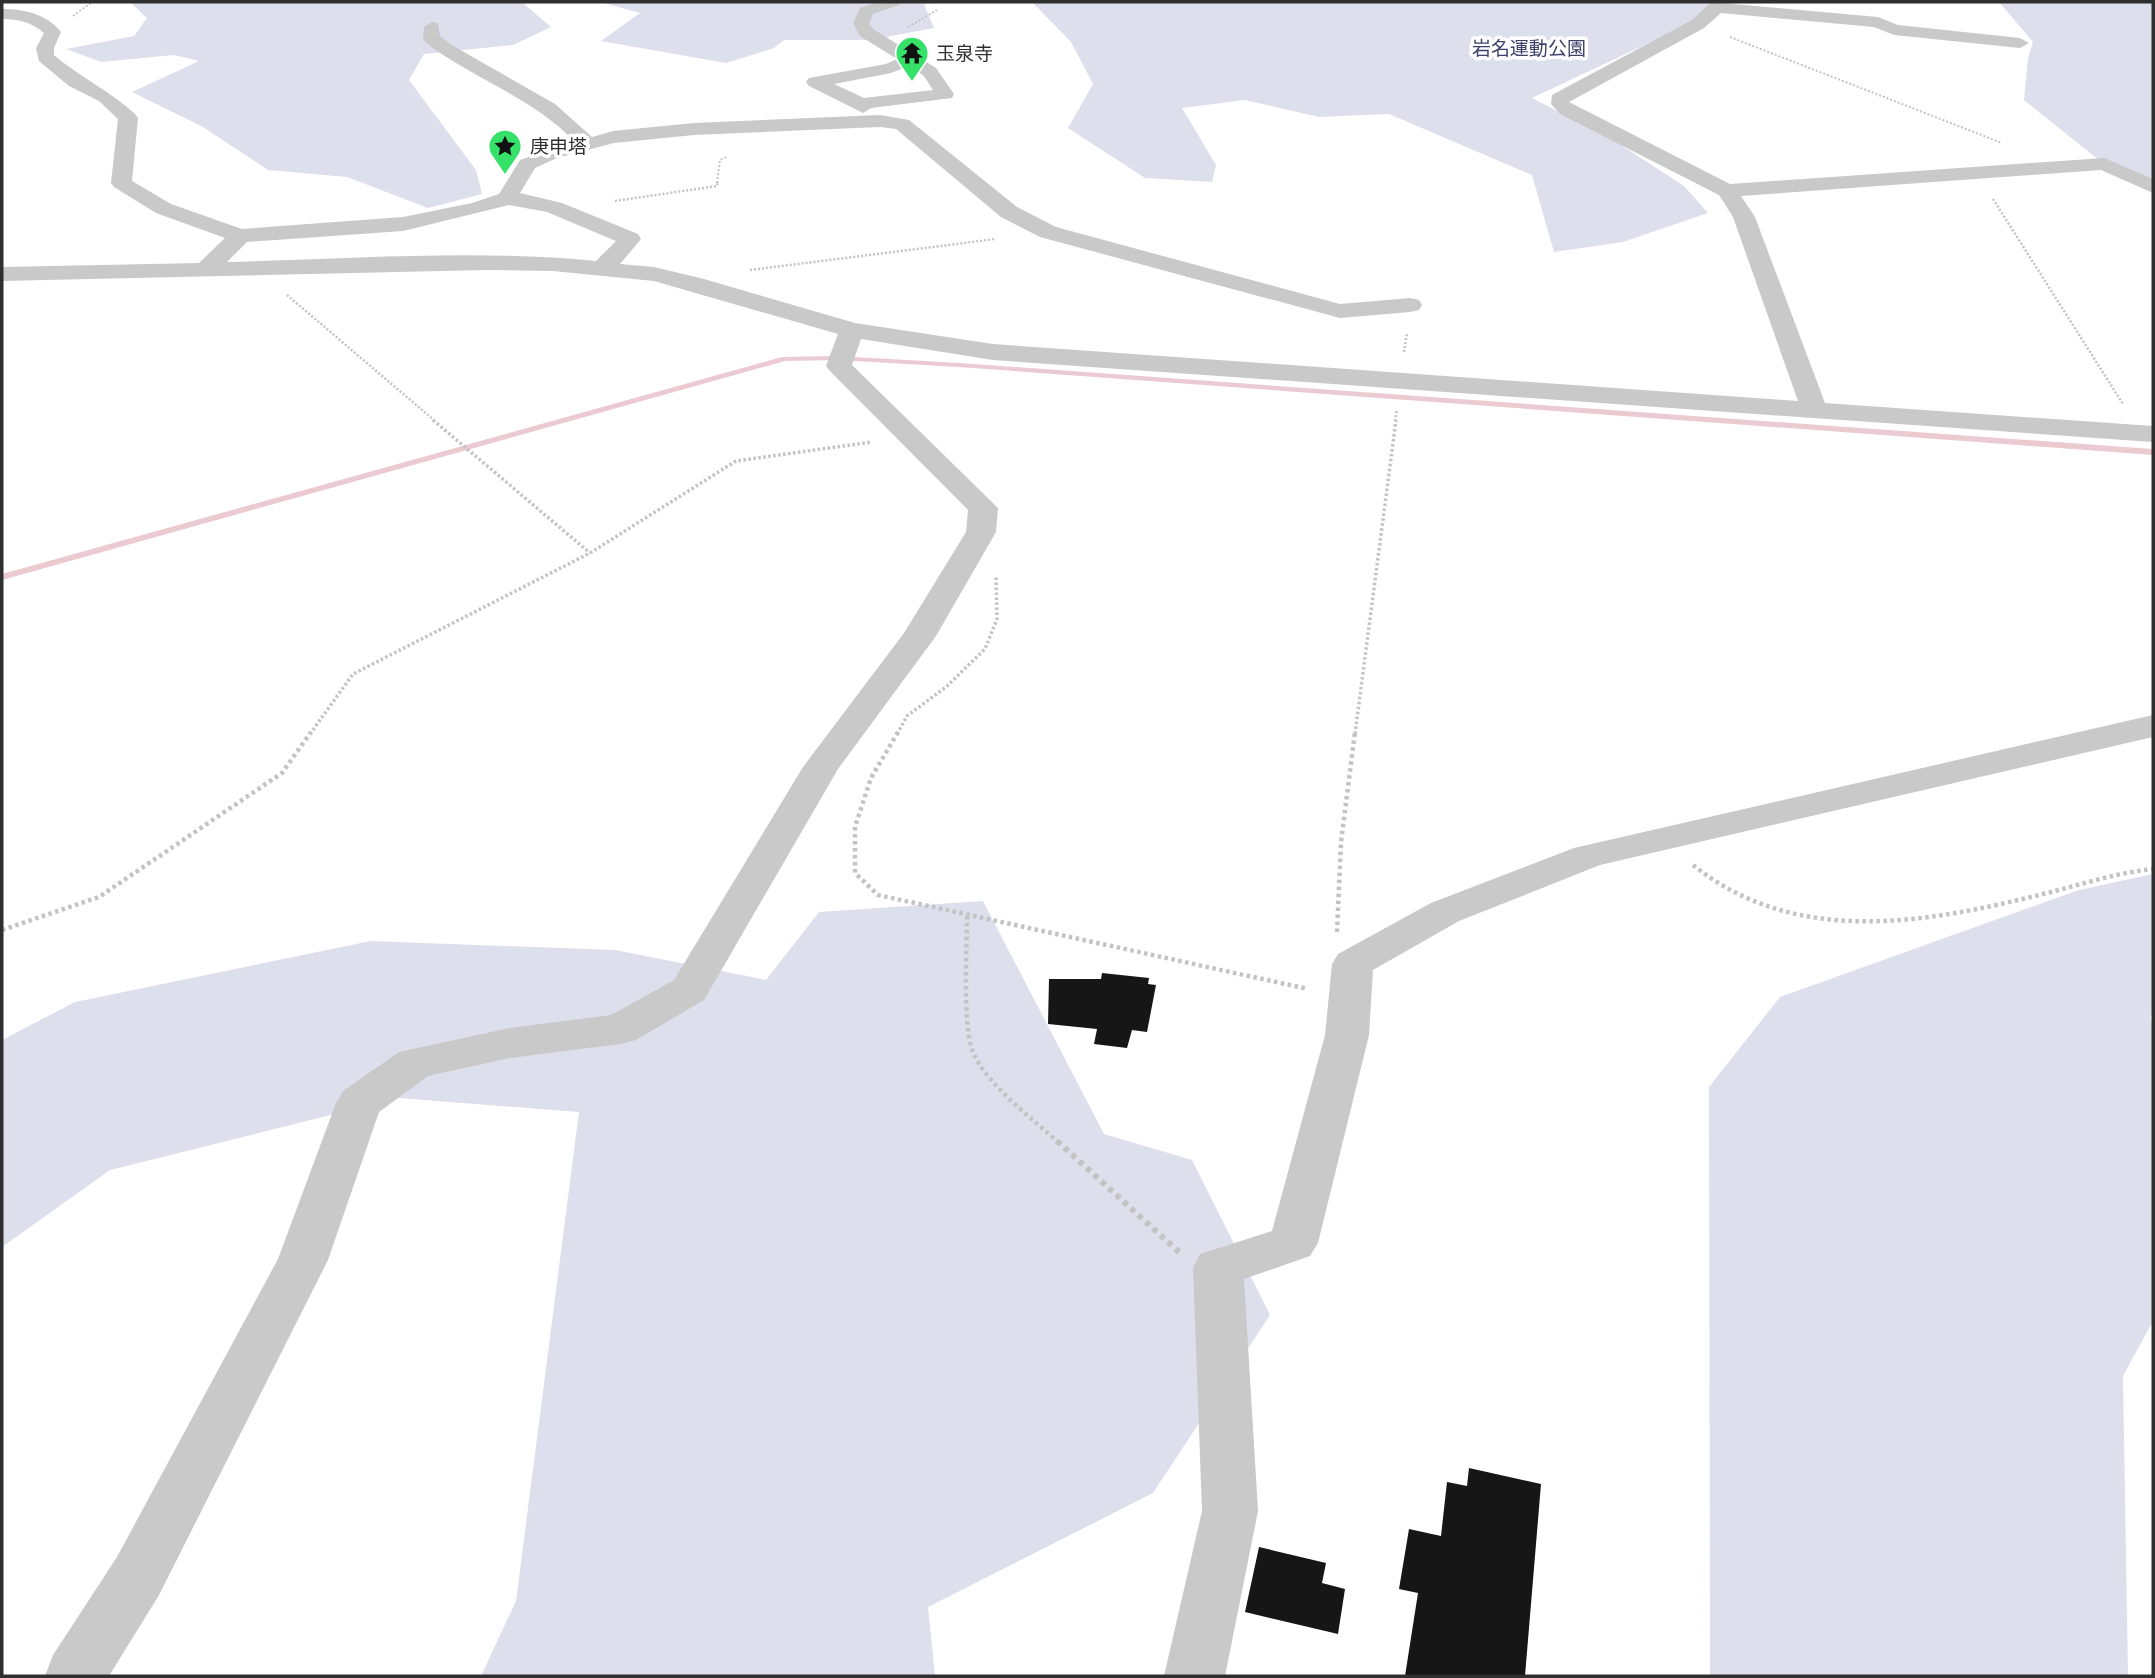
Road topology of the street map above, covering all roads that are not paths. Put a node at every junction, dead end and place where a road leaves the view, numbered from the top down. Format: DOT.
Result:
graph roads {
  1 [pos="893,2"];
  2 [pos="1718,5"];
  3 [pos="2,13"];
  4 [pos="432,27"];
  5 [pos="2020,43"];
  6 [pos="910,59"];
  7 [pos="864,112"];
  8 [pos="587,143"];
  9 [pos="2153,187"];
  10 [pos="1727,191"];
  11 [pos="507,198"];
  12 [pos="242,236"];
  13 [pos="603,268"];
  14 [pos="206,269"];
  15 [pos="2,274"];
  16 [pos="1410,305"];
  17 [pos="852,331"];
  18 [pos="1814,410"];
  19 [pos="2147,434"];
  20 [pos="2153,726"];
  21 [pos="75,1676"];
  22 [pos="1194,1676"];
  1 -- 6 [label="street"];
  2 -- 5 [label="street"];
  2 -- 10 [label="street"];
  3 -- 12 [label="street"];
  4 -- 8 [label="street"];
  6 -- 7 [label="street"];
  6 -- 7 [label="street"];
  7 -- 8 [label="street"];
  7 -- 16 [label="street"];
  8 -- 11 [label="street"];
  9 -- 10 [label="street"];
  10 -- 18 [label="street"];
  11 -- 12 [label="street"];
  11 -- 13 [label="street"];
  12 -- 14 [label="street"];
  13 -- 14 [label="street"];
  13 -- 17 [label="street"];
  14 -- 15 [label="street"];
  17 -- 18 [label="street"];
  17 -- 21 [label="street"];
  18 -- 19 [label="street"];
  20 -- 22 [label="street"];
}
